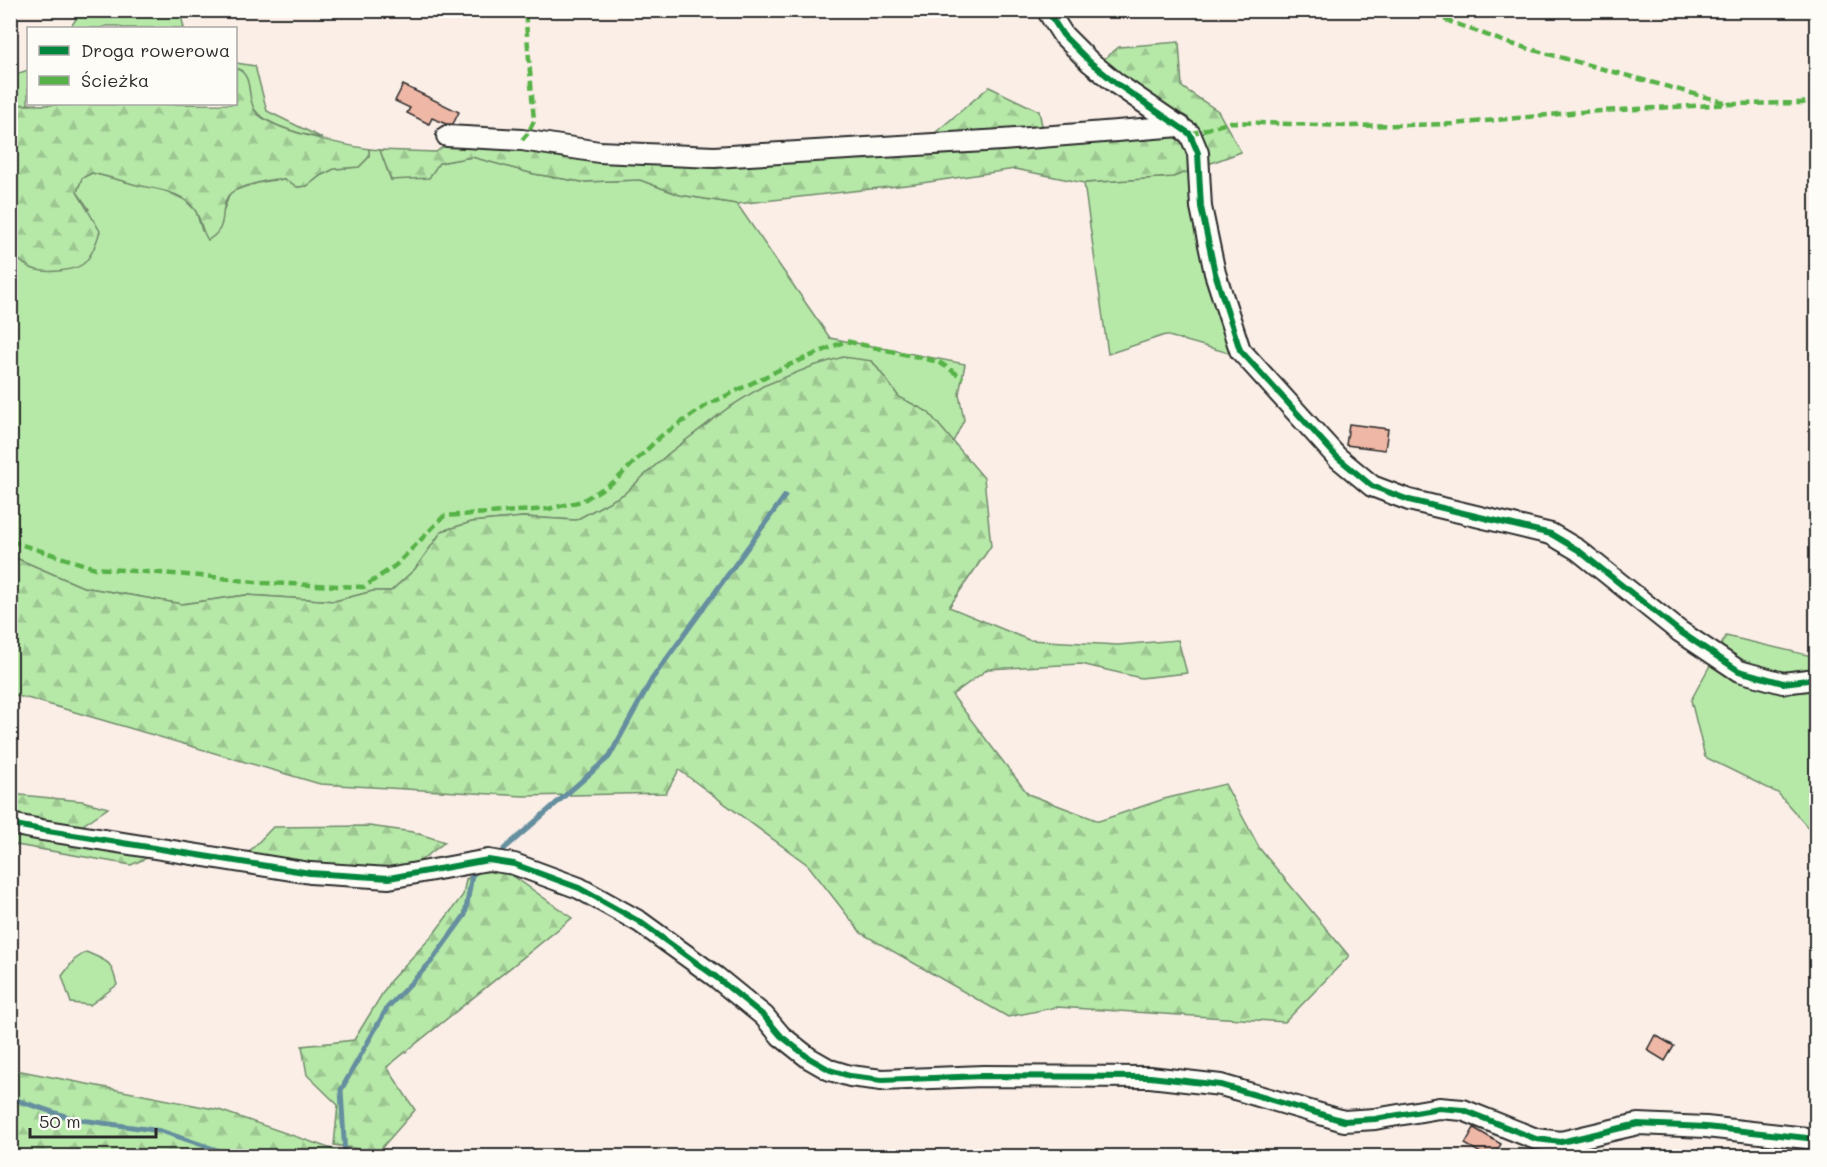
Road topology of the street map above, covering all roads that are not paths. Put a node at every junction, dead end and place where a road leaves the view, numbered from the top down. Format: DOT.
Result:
graph roads {
  1 [pos="1047,10"];
  2 [pos="1180,126"];
  3 [pos="447,136"];
  4 [pos="1816,679"];
  5 [pos="10,824"];
  6 [pos="1816,1139"];
  1 -- 2 [label="street"];
  2 -- 3 [label="street"];
  2 -- 4 [label="street"];
  5 -- 6 [label="street"];
}
